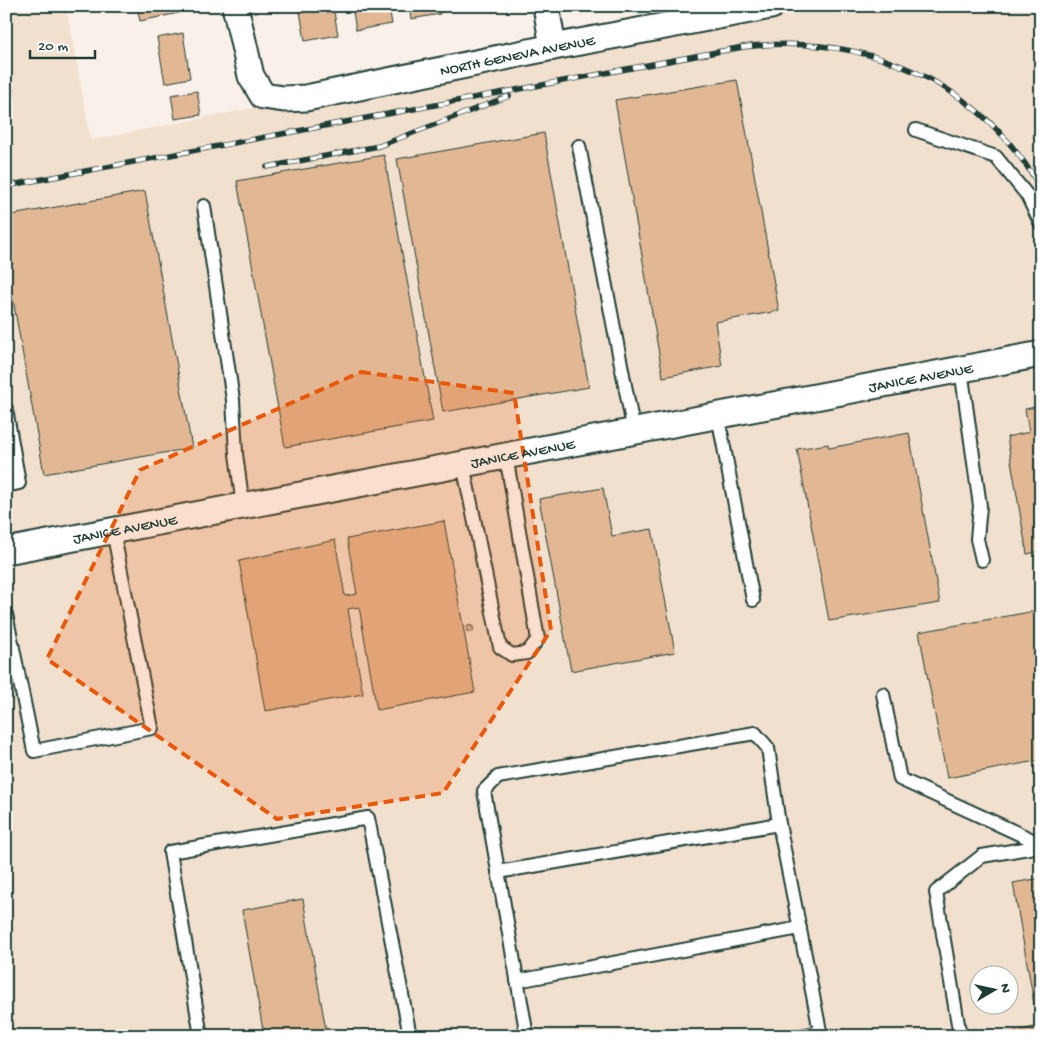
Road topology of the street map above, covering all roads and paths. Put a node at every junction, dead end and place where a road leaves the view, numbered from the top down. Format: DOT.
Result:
graph roads {
  1 [pos="235,6"];
  2 [pos="546,6"];
  3 [pos="770,6"];
  4 [pos="553,47"];
  5 [pos="916,130"];
  6 [pos="579,146"];
  7 [pos="204,206"];
  8 [pos="1041,224"];
  9 [pos="1041,354"];
  10 [pos="961,369"];
  11 [pos="6,409"];
  12 [pos="718,416"];
  13 [pos="634,432"];
  14 [pos="506,456"];
  15 [pos="463,464"];
  16 [pos="6,486"];
  17 [pos="243,506"];
  18 [pos="113,531"];
  19 [pos="6,551"];
  20 [pos="982,560"];
  21 [pos="753,600"];
  22 [pos="6,614"];
  23 [pos="883,694"];
  24 [pos="780,824"];
  25 [pos="1041,845"];
  26 [pos="498,872"];
  27 [pos="800,928"];
  28 [pos="517,981"];
  29 [pos="820,1034"];
  30 [pos="201,1036"];
  31 [pos="410,1036"];
  32 [pos="526,1036"];
  33 [pos="800,1036"];
  34 [pos="960,1036"];
  1 -- 4 [label="street, NORTH GENEVA AVENUE"];
  2 -- 4 [label="street"];
  3 -- 4 [label="street, NORTH GENEVA AVENUE"];
  5 -- 8 [label="lane"];
  6 -- 13 [label="lane"];
  7 -- 17 [label="lane"];
  9 -- 10 [label="street, JANICE AVENUE"];
  10 -- 12 [label="street, JANICE AVENUE"];
  10 -- 20 [label="lane"];
  11 -- 16 [label="lane"];
  12 -- 13 [label="street, JANICE AVENUE"];
  12 -- 21 [label="lane"];
  13 -- 14 [label="street, JANICE AVENUE"];
  14 -- 15 [label="street, JANICE AVENUE"];
  14 -- 15 [label="lane"];
  15 -- 17 [label="street, JANICE AVENUE"];
  17 -- 18 [label="street, JANICE AVENUE"];
  18 -- 19 [label="street, JANICE AVENUE"];
  18 -- 22 [label="lane"];
  23 -- 25 [label="lane"];
  24 -- 26 [label="lane"];
  24 -- 26 [label="lane"];
  24 -- 27 [label="lane"];
  25 -- 34 [label="lane"];
  26 -- 28 [label="lane"];
  27 -- 28 [label="lane"];
  27 -- 29 [label="lane"];
  28 -- 32 [label="lane"];
  29 -- 33 [label="lane"];
  30 -- 31 [label="lane"];
}
